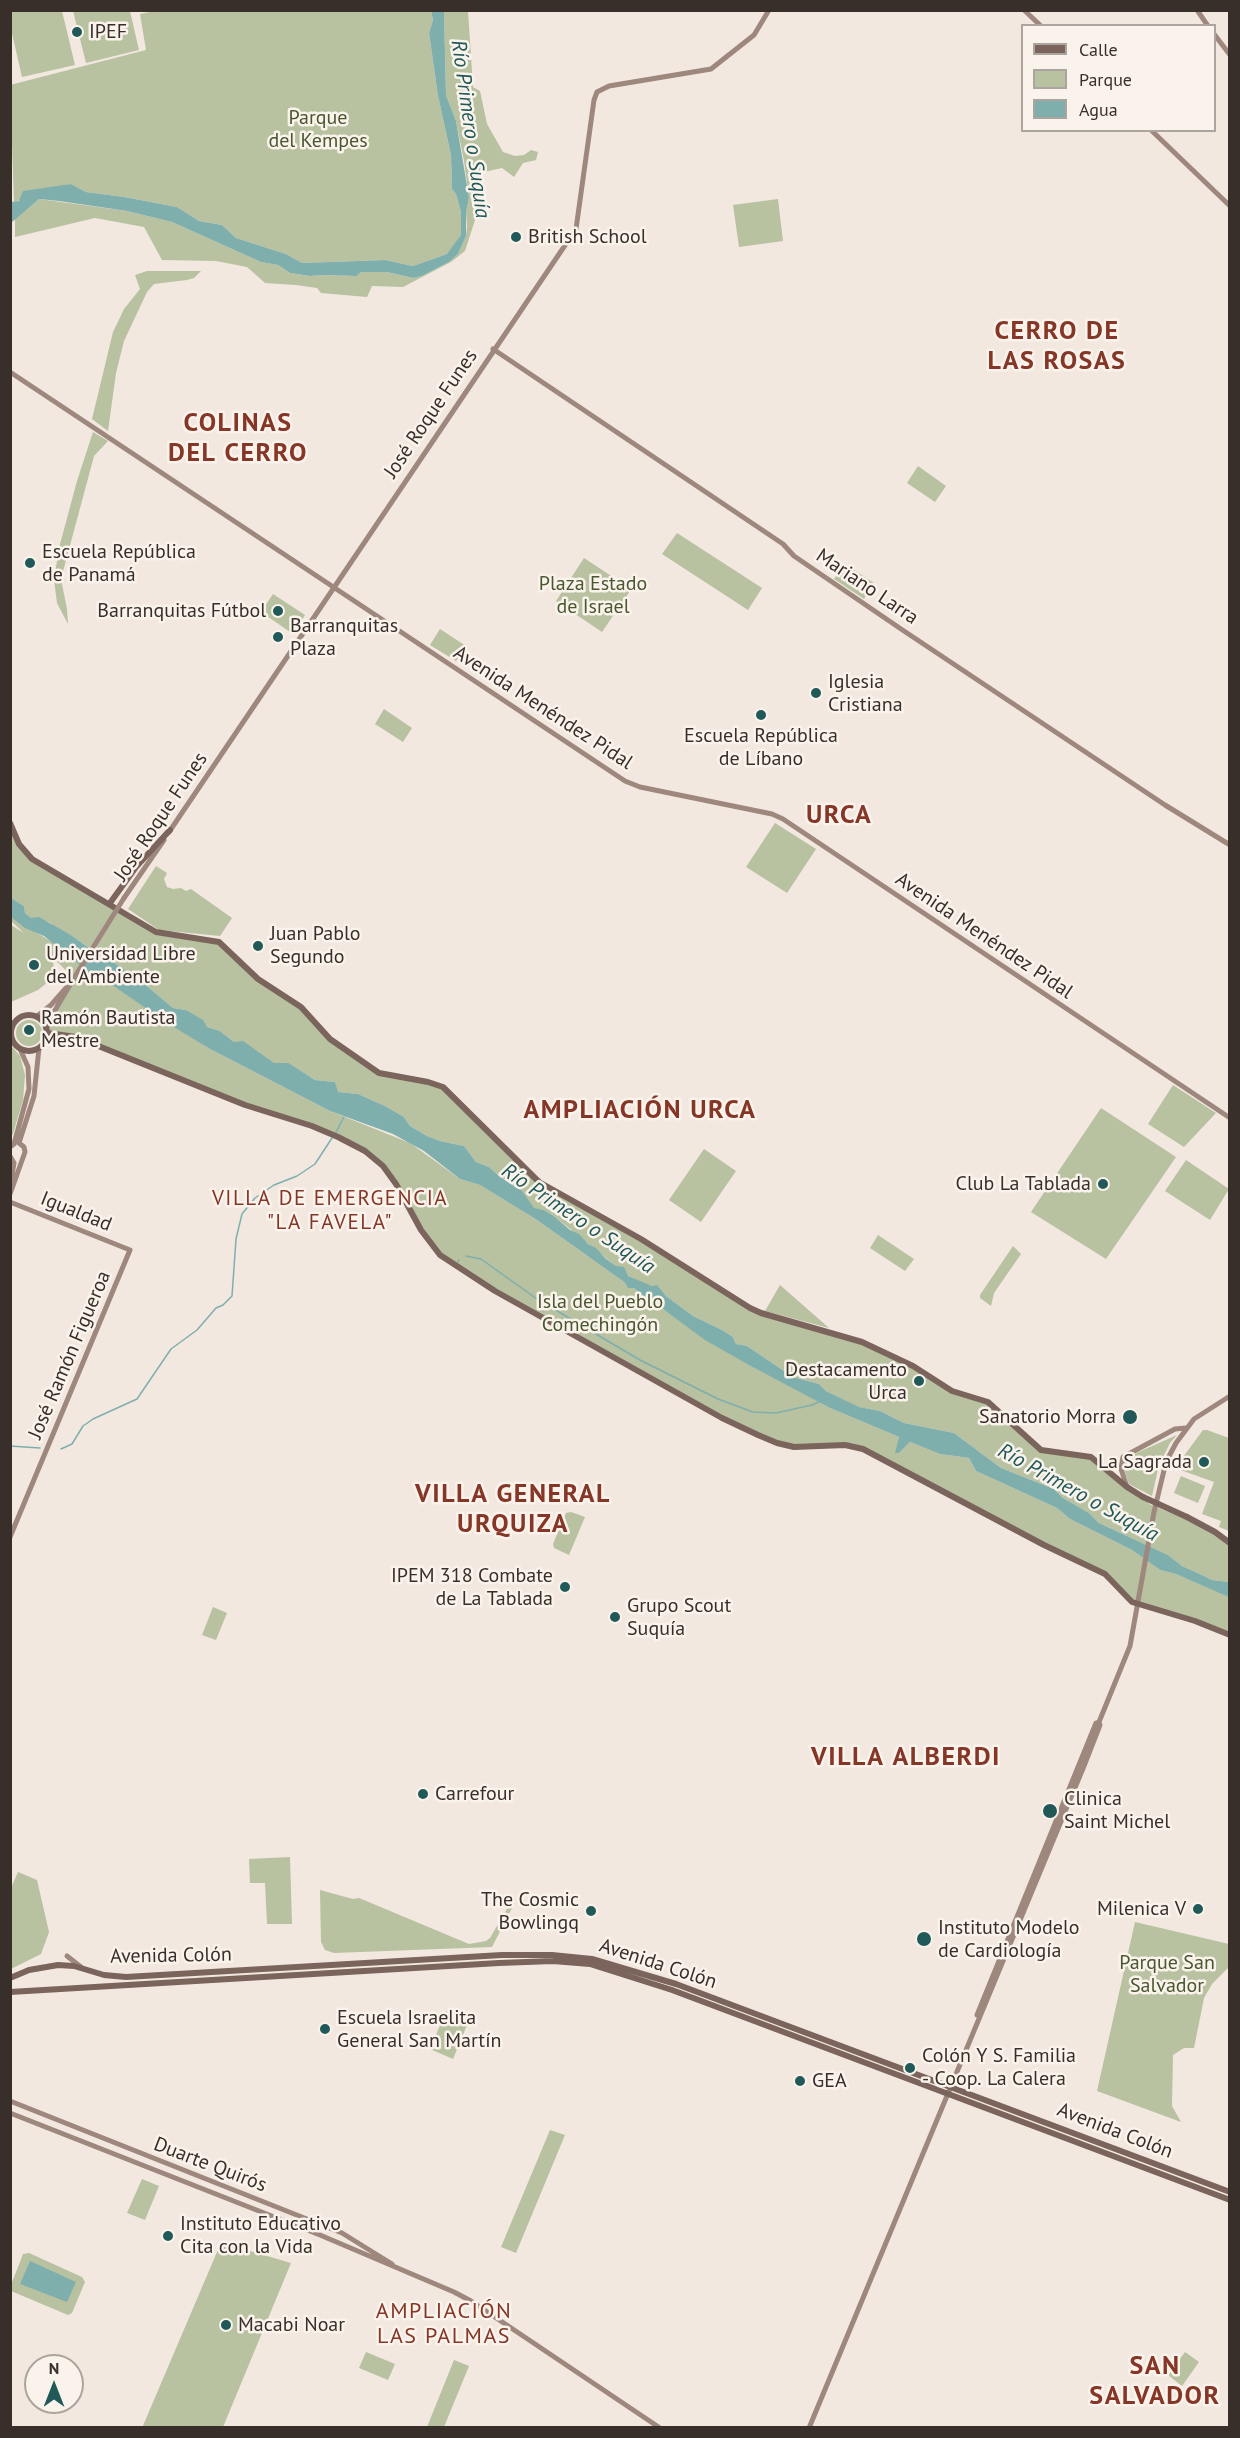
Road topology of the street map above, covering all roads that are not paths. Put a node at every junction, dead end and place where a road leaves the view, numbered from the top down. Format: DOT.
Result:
graph roads {
  1 [pos="769,10"];
  2 [pos="1024,10"];
  3 [pos="1197,10"];
  4 [pos="1039,24"];
  5 [pos="1207,24"];
  6 [pos="1216,35"];
  7 [pos="1230,55"];
  8 [pos="1153,132"];
  9 [pos="1230,206"];
  10 [pos="493,349"];
  11 [pos="10,372"];
  12 [pos="333,587"];
  13 [pos="10,823"];
  14 [pos="170,830"];
  15 [pos="1230,845"];
  16 [pos="110,903"];
  17 [pos="74,978"];
  18 [pos="36,1017"];
  19 [pos="13,1022"];
  20 [pos="46,1031"];
  21 [pos="12,1042"];
  22 [pos="39,1048"];
  23 [pos="20,1049"];
  24 [pos="1230,1118"];
  25 [pos="15,1145"];
  26 [pos="11,1156"];
  27 [pos="22,1157"];
  28 [pos="10,1186"];
  29 [pos="10,1194"];
  30 [pos="10,1202"];
  31 [pos="130,1250"];
  32 [pos="1230,1396"];
  33 [pos="1186,1428"];
  34 [pos="1127,1487"];
  35 [pos="10,1537"];
  36 [pos="1230,1544"];
  37 [pos="1138,1604"];
  38 [pos="1230,1635"];
  39 [pos="67,1956"];
  40 [pos="85,1969"];
  41 [pos="10,1978"];
  42 [pos="10,1992"];
  43 [pos="949,2090"];
  44 [pos="10,2101"];
  45 [pos="10,2113"];
  46 [pos="1230,2192"];
  47 [pos="1230,2200"];
  48 [pos="393,2265"];
  49 [pos="660,2427"];
  50 [pos="809,2427"];
  1 -- 10 [label="main road, José Roque Funes"];
  2 -- 4 [label="main road"];
  3 -- 5 [label="main road"];
  6 -- 7 [label="main road"];
  8 -- 9 [label="main road"];
  10 -- 12 [label="main road, José Roque Funes"];
  10 -- 15 [label="main road, Mariano Larra"];
  11 -- 12 [label="main road, Avenida Menéndez Pidal"];
  12 -- 14 [label="main road, José Roque Funes"];
  12 -- 24 [label="main road, Avenida Menéndez Pidal"];
  13 -- 16 [label="main road"];
  14 -- 16 [label="main road"];
  14 -- 17 [label="main road, José Roque Funes, bridge"];
  16 -- 34 [label="main road"];
  17 -- 18 [label="main road"];
  17 -- 20 [label="main road"];
  18 -- 19 [label="main road"];
  18 -- 20 [label="main road"];
  19 -- 21 [label="main road"];
  20 -- 22 [label="main road"];
  20 -- 37 [label="main road"];
  21 -- 23 [label="main road"];
  22 -- 23 [label="main road"];
  22 -- 25 [label="main road"];
  23 -- 25 [label="main road"];
  25 -- 27 [label="main road"];
  26 -- 27 [label="main road"];
  26 -- 28 [label="main road"];
  27 -- 29 [label="main road"];
  30 -- 31 [label="main road, Igualdad"];
  31 -- 35 [label="main road, José Ramón Figueroa"];
  32 -- 33 [label="main road"];
  33 -- 34 [label="main road"];
  33 -- 37 [label="main road"];
  34 -- 36 [label="main road, bridge"];
  37 -- 38 [label="main road"];
  37 -- 43 [label="main road"];
  39 -- 40 [label="main road"];
  40 -- 41 [label="main road, Avenida Colón"];
  40 -- 43 [label="main road, Avenida Colón"];
  42 -- 43 [label="main road, Avenida Colón"];
  43 -- 46 [label="main road, Avenida Colón"];
  43 -- 47 [label="main road, Avenida Colón"];
  43 -- 50 [label="main road"];
  44 -- 48 [label="main road, Duarte Quirós"];
  45 -- 48 [label="main road, Duarte Quirós"];
  48 -- 49 [label="main road, Duarte Quirós"];
}
